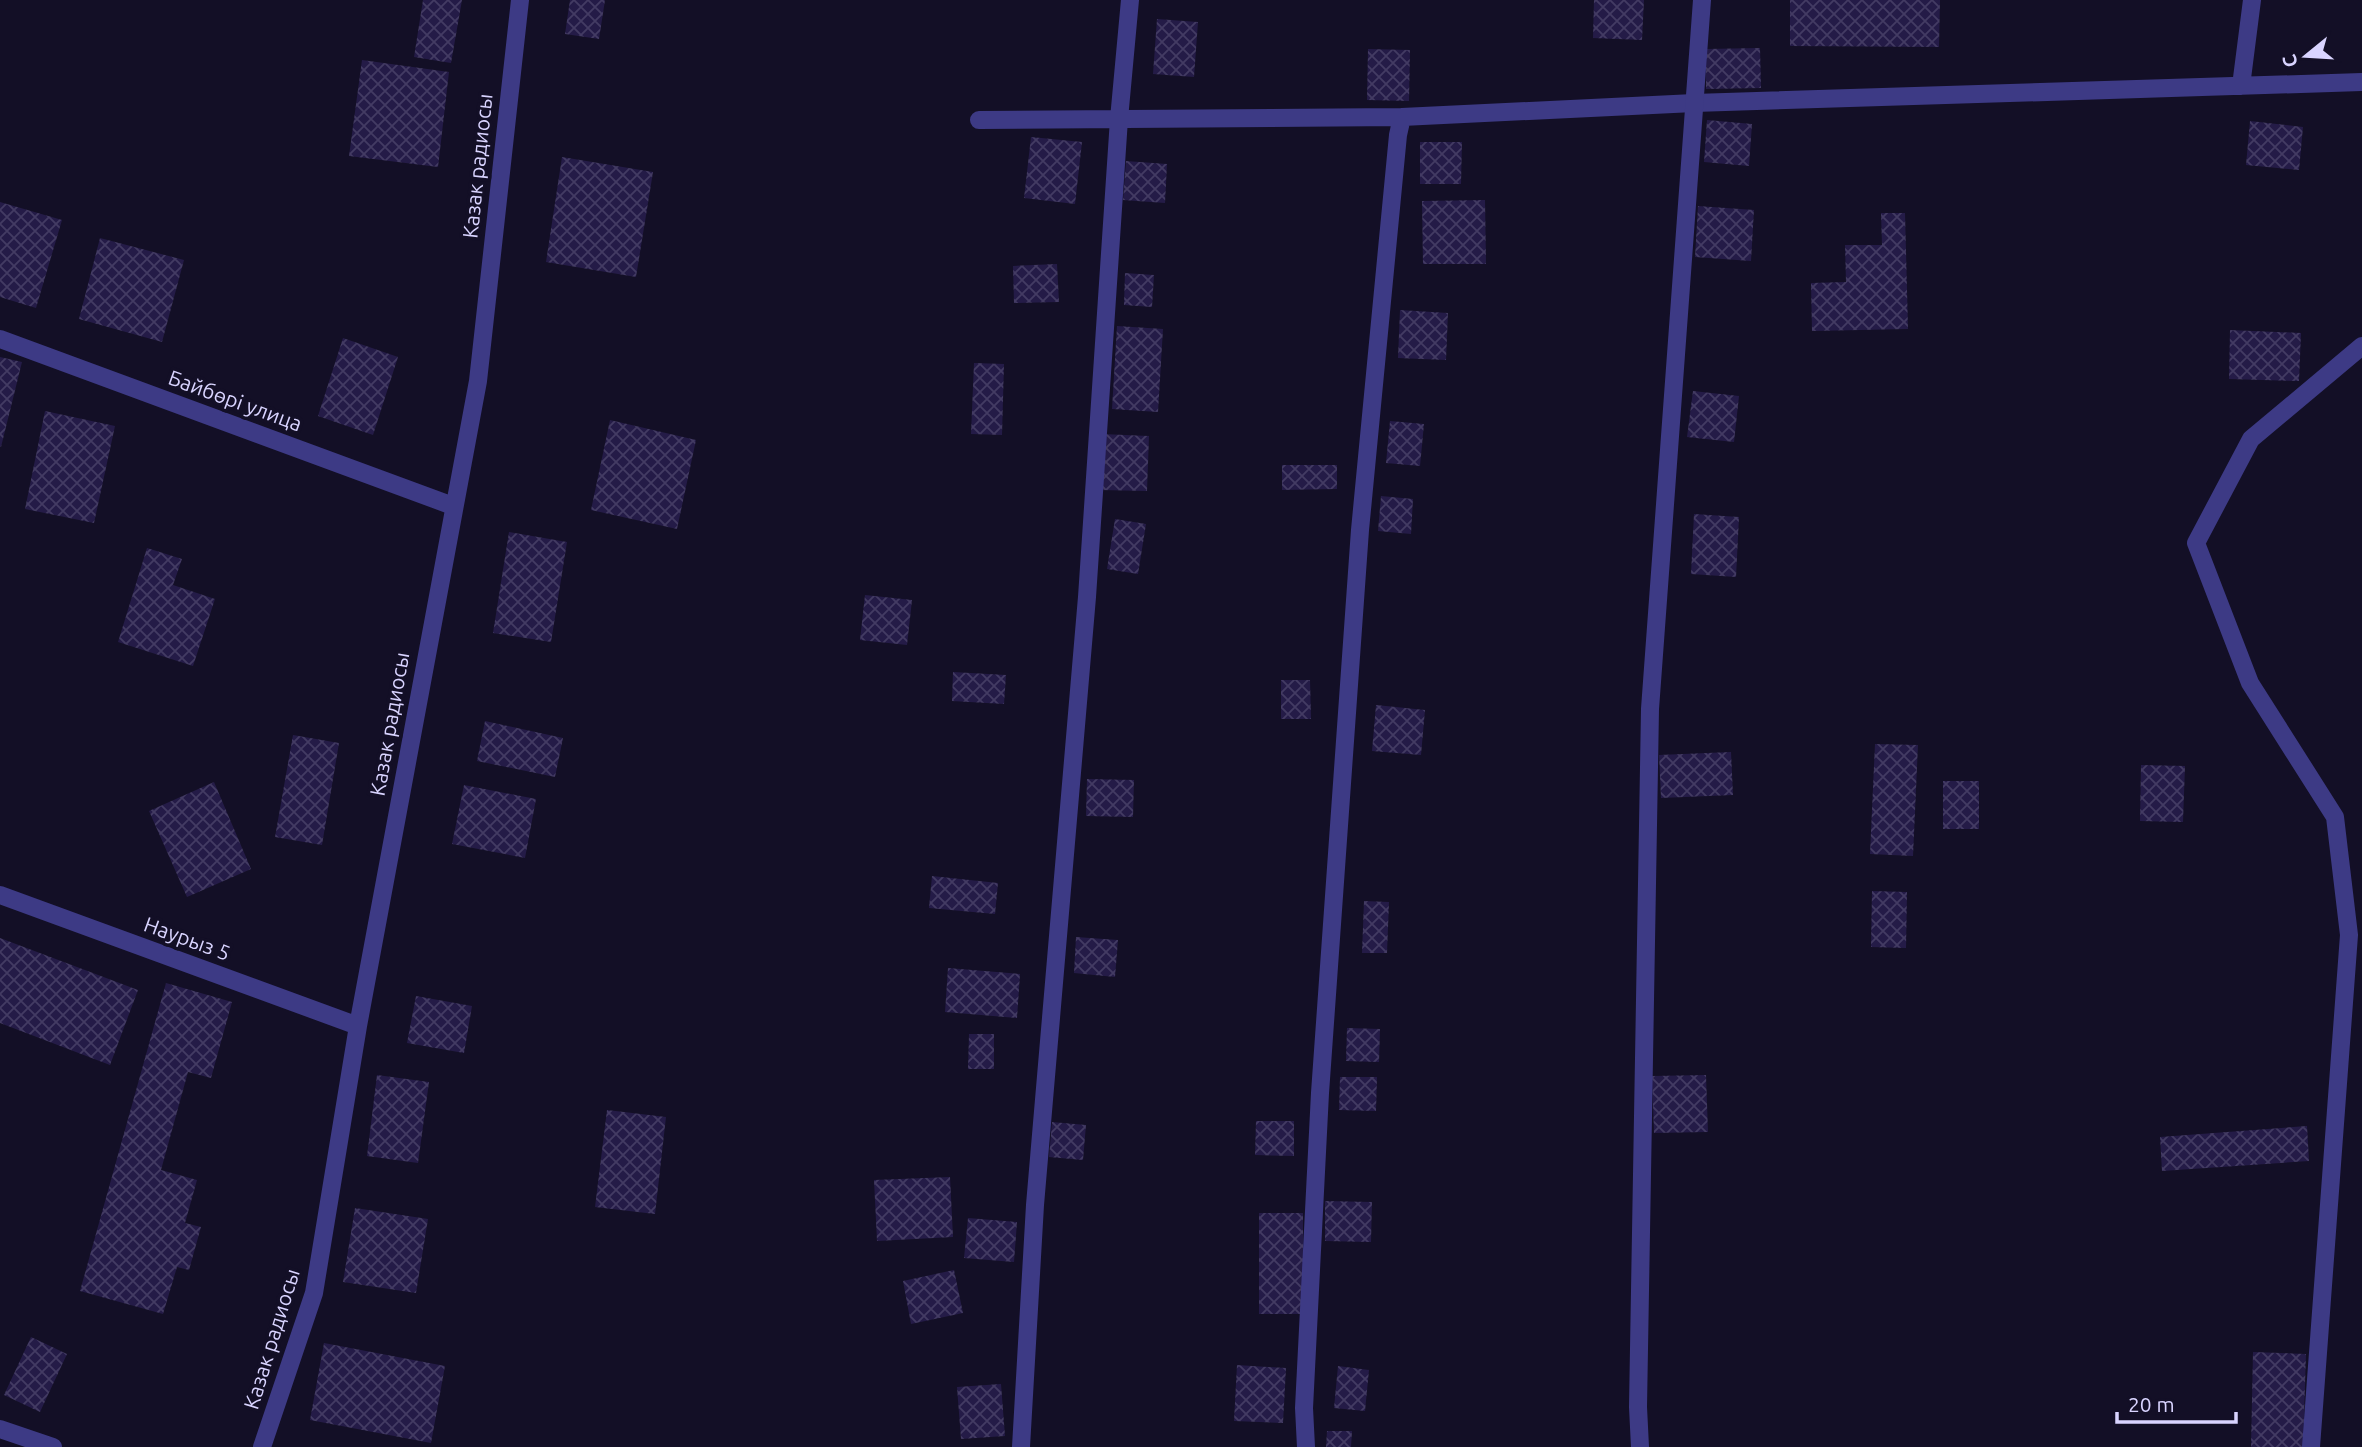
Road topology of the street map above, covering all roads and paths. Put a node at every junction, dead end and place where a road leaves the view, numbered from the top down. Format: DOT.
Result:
graph roads {
  1 [pos="520,0"];
  2 [pos="1130,0"];
  3 [pos="1702,0"];
  4 [pos="2252,0"];
  5 [pos="2362,82"];
  6 [pos="2241,86"];
  7 [pos="1694,103"];
  8 [pos="1402,117"];
  9 [pos="1119,119"];
  10 [pos="979,120"];
  11 [pos="0,339"];
  12 [pos="2362,346"];
  13 [pos="453,506"];
  14 [pos="0,895"];
  15 [pos="358,1026"];
  16 [pos="0,1429"];
  17 [pos="52,1447"];
  18 [pos="262,1447"];
  19 [pos="1021,1447"];
  20 [pos="1306,1447"];
  21 [pos="1640,1447"];
  22 [pos="2311,1447"];
  1 -- 13 [label="street, Казак радиосы"];
  2 -- 9 [label="street"];
  3 -- 7 [label="street"];
  4 -- 6 [label="street"];
  5 -- 6 [label="street"];
  6 -- 7 [label="street"];
  7 -- 8 [label="street"];
  7 -- 21 [label="street"];
  8 -- 9 [label="street"];
  8 -- 20 [label="street"];
  9 -- 10 [label="street"];
  9 -- 19 [label="street"];
  11 -- 13 [label="street, Байбөрі улица"];
  12 -- 22 [label="street"];
  13 -- 15 [label="street, Казак радиосы"];
  14 -- 15 [label="street, Наурыз 5"];
  15 -- 18 [label="street, Казак радиосы"];
  16 -- 17 [label="street"];
}
